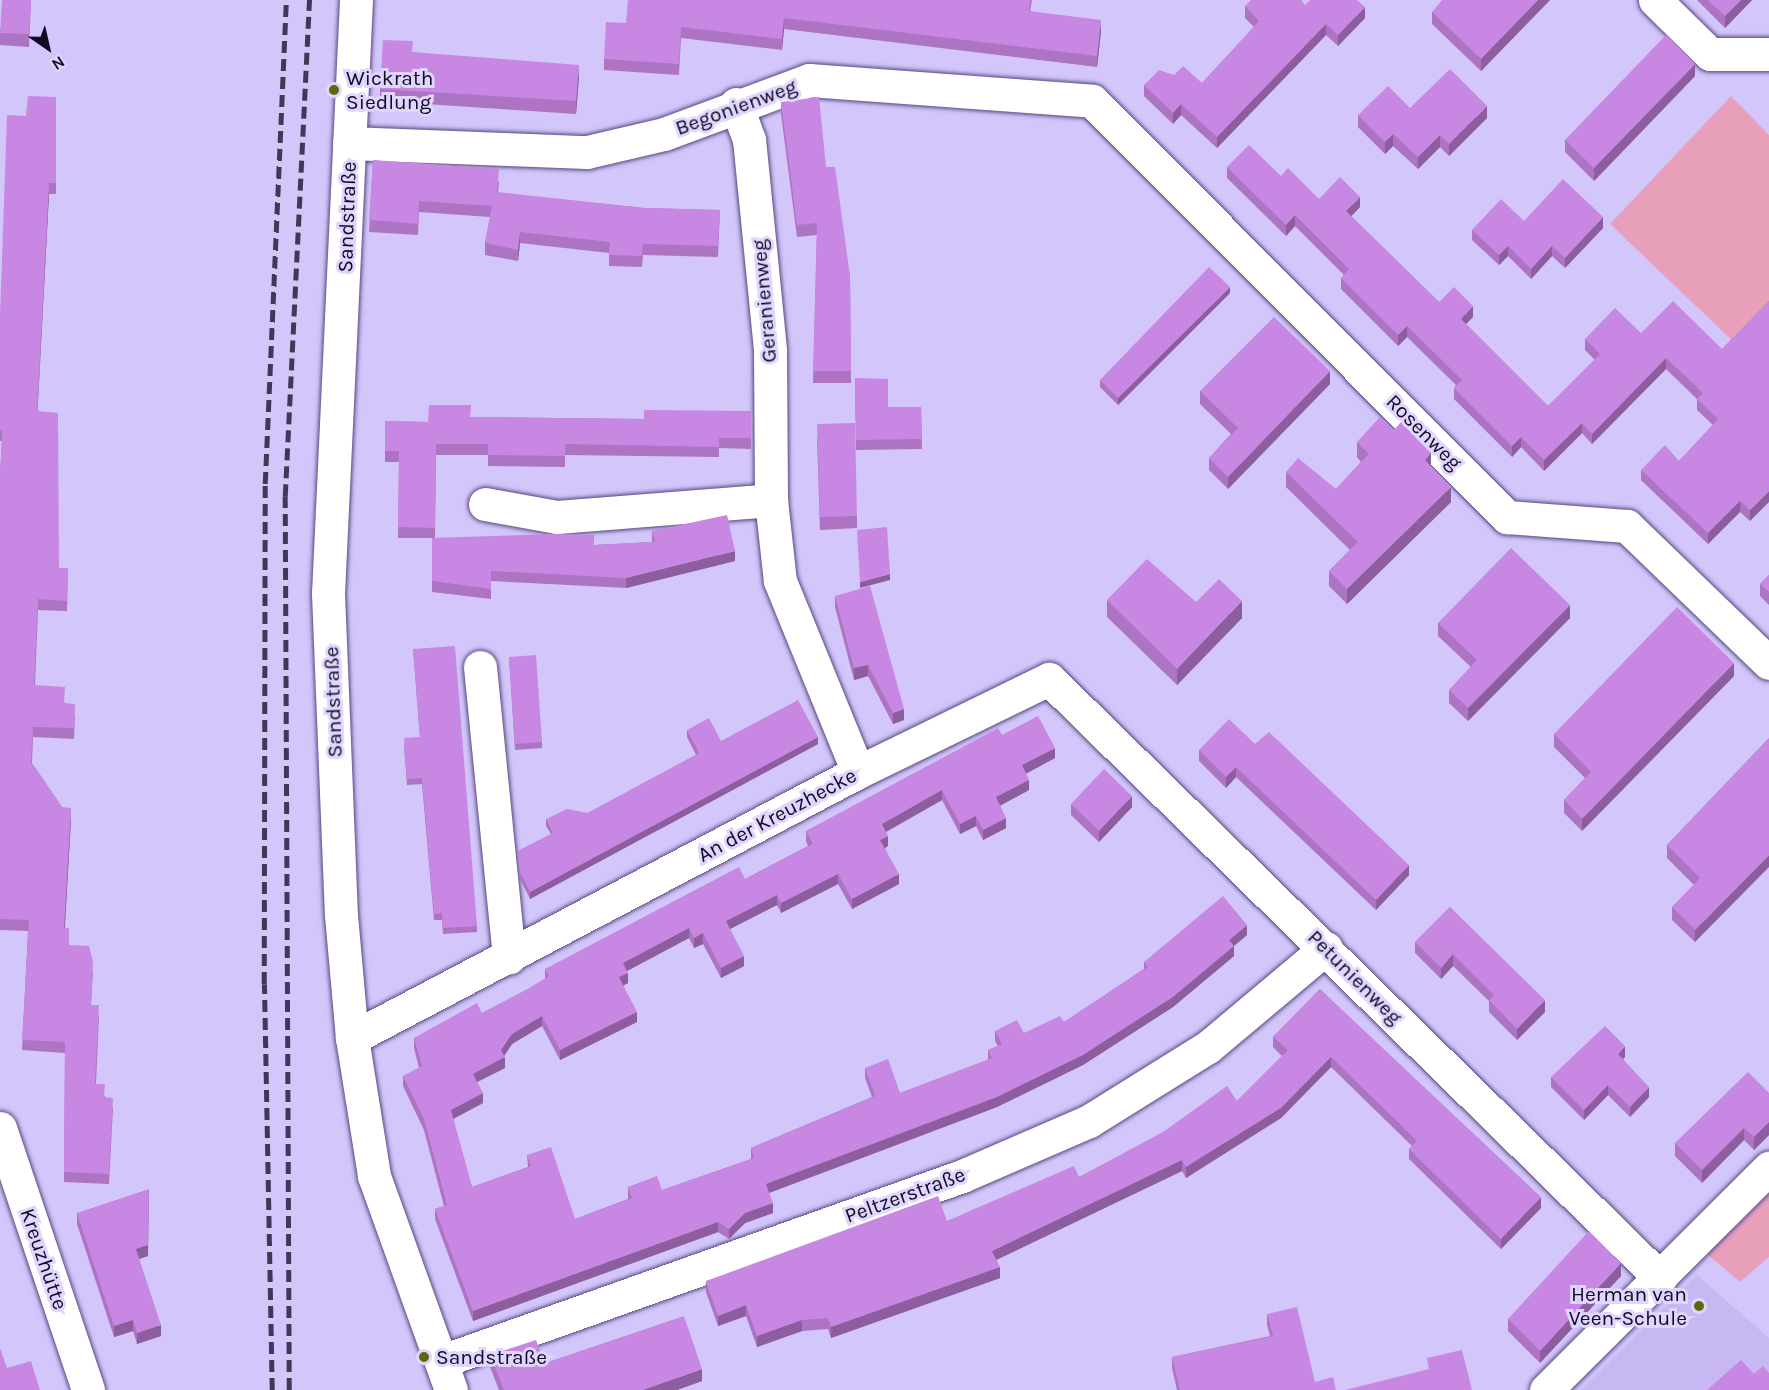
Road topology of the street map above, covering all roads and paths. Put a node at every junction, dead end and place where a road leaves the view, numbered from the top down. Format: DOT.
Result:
graph roads {
  1 [pos="356,0"];
  2 [pos="1655,0"];
  3 [pos="1769,54"];
  4 [pos="736,105"];
  5 [pos="1117,122"];
  6 [pos="349,143"];
  7 [pos="771,500"];
  8 [pos="485,504"];
  9 [pos="1769,663"];
  10 [pos="480,668"];
  11 [pos="1049,679"];
  12 [pos="858,772"];
  13 [pos="1326,948"];
  14 [pos="508,957"];
  15 [pos="352,1038"];
  16 [pos="0,1128"];
  17 [pos="1769,1168"];
  18 [pos="1660,1278"];
  19 [pos="447,1376"];
  20 [pos="88,1390"];
  21 [pos="1546,1390"];
  1 -- 6 [label="street, Sandstraße"];
  2 -- 3 [label="street"];
  4 -- 5 [label="street, Begonienweg"];
  4 -- 6 [label="street, Begonienweg"];
  4 -- 7 [label="street, Geranienweg"];
  5 -- 9 [label="street, Rosenweg"];
  6 -- 15 [label="street, Sandstraße"];
  7 -- 8 [label="street"];
  7 -- 12 [label="street, Geranienweg"];
  10 -- 14 [label="street"];
  11 -- 12 [label="street, An der Kreuzhecke"];
  11 -- 13 [label="street, Petunienweg"];
  12 -- 14 [label="street, An der Kreuzhecke"];
  13 -- 18 [label="street, Petunienweg"];
  13 -- 19 [label="street, Peltzerstraße"];
  14 -- 15 [label="street, An der Kreuzhecke"];
  15 -- 19 [label="street, Sandstraße"];
  16 -- 20 [label="street, Kreuzhütte"];
  17 -- 18 [label="street"];
  18 -- 21 [label="street"];
}
